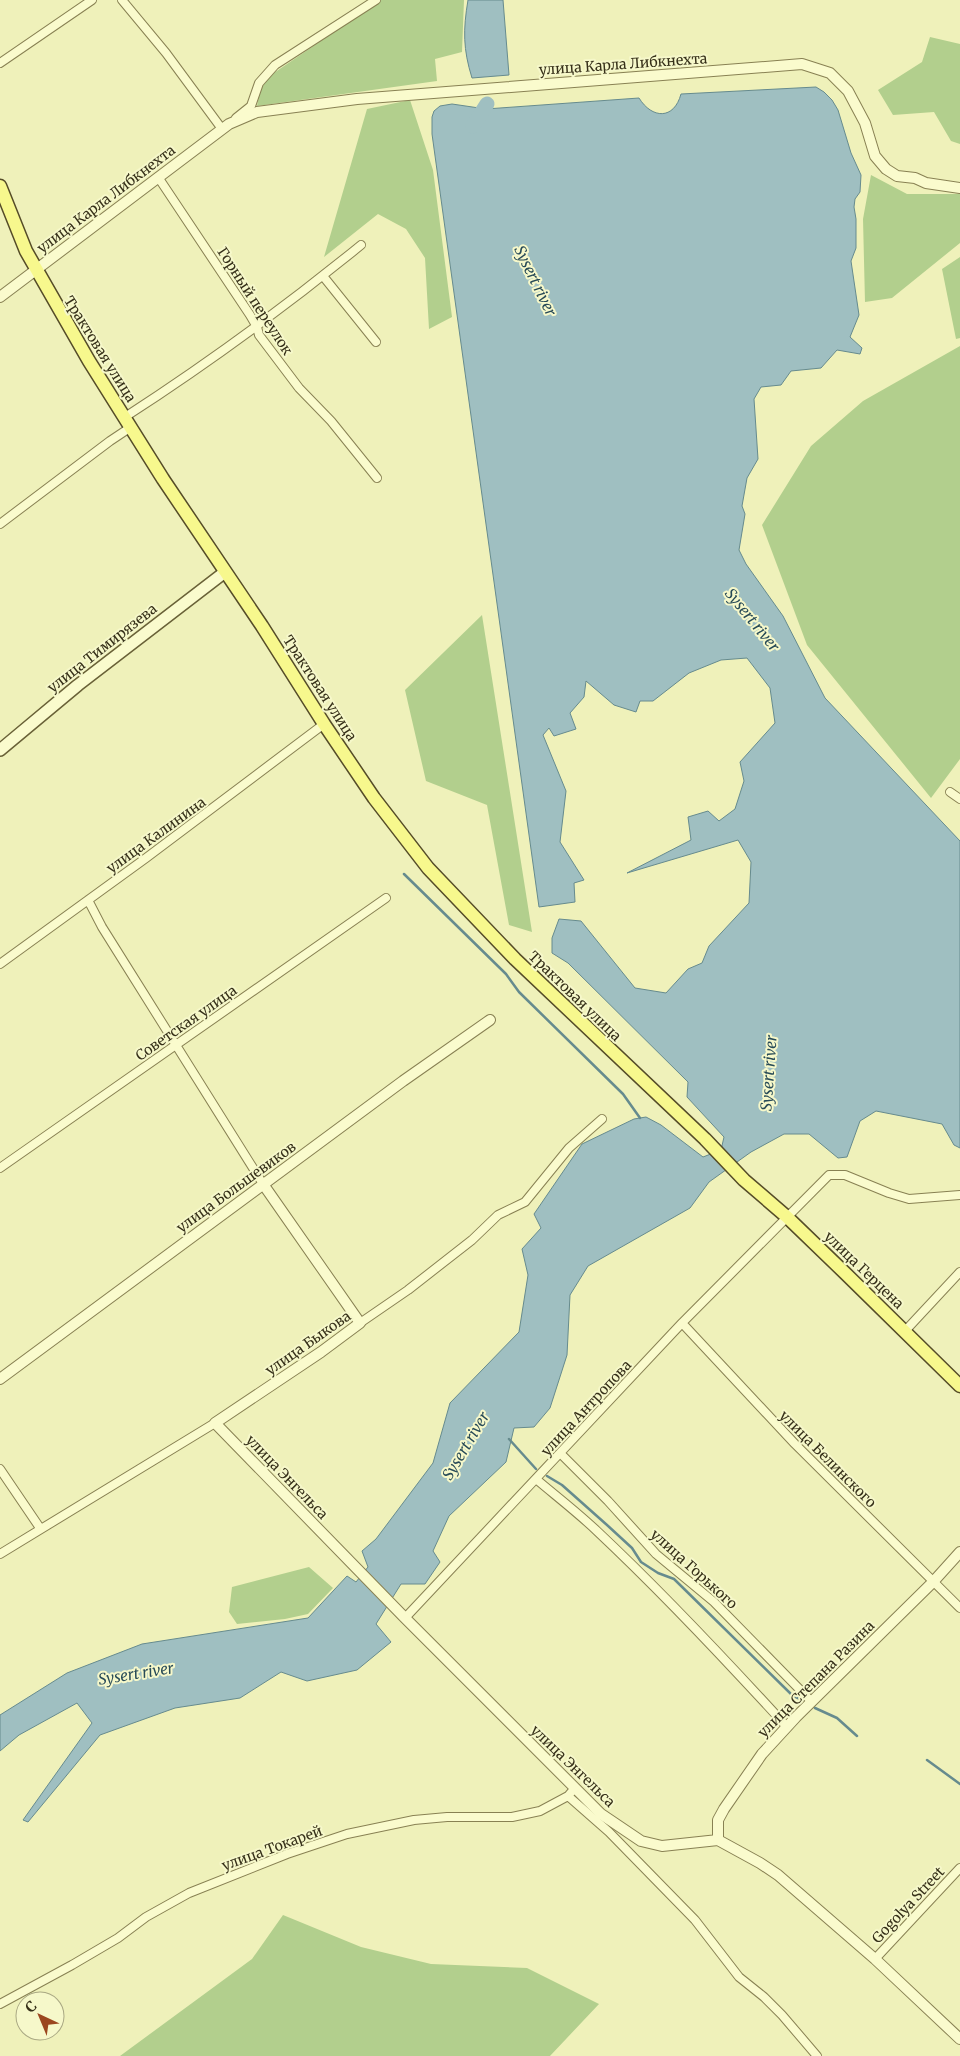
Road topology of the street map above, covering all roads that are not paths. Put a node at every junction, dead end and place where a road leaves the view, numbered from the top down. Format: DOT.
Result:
graph roads {
  1 [pos="92,0"];
  2 [pos="122,0"];
  3 [pos="376,0"];
  4 [pos="0,63"];
  5 [pos="226,126"];
  6 [pos="158,177"];
  7 [pos="0,186"];
  8 [pos="960,188"];
  9 [pos="361,245"];
  10 [pos="36,269"];
  11 [pos="323,276"];
  12 [pos="0,297"];
  13 [pos="257,327"];
  14 [pos="376,342"];
  15 [pos="128,422"];
  16 [pos="377,478"];
  17 [pos="0,524"];
  18 [pos="225,572"];
  19 [pos="324,724"];
  20 [pos="0,750"];
  21 [pos="950,792"];
  22 [pos="960,799"];
  23 [pos="386,898"];
  24 [pos="88,900"];
  25 [pos="0,964"];
  26 [pos="490,1020"];
  27 [pos="176,1046"];
  28 [pos="602,1120"];
  29 [pos="0,1168"];
  30 [pos="744,1180"];
  31 [pos="263,1184"];
  32 [pos="960,1195"];
  33 [pos="787,1218"];
  34 [pos="960,1272"];
  35 [pos="360,1323"];
  36 [pos="682,1324"];
  37 [pos="905,1331"];
  38 [pos="0,1380"];
  39 [pos="960,1386"];
  40 [pos="215,1423"];
  41 [pos="560,1453"];
  42 [pos="0,1469"];
  43 [pos="536,1479"];
  44 [pos="40,1528"];
  45 [pos="960,1552"];
  46 [pos="0,1554"];
  47 [pos="933,1582"];
  48 [pos="960,1608"];
  49 [pos="405,1618"];
  50 [pos="811,1702"];
  51 [pos="787,1726"];
  52 [pos="571,1792"];
  53 [pos="718,1840"];
  54 [pos="960,1868"];
  55 [pos="875,1959"];
  56 [pos="0,2004"];
  57 [pos="960,2039"];
  58 [pos="817,2056"];
  1 -- 4 [label="street"];
  2 -- 5 [label="street"];
  3 -- 5 [label="street, улица Карла Либкнехта"];
  5 -- 6 [label="street, улица Карла Либкнехта"];
  5 -- 8 [label="street, улица Карла Либкнехта"];
  6 -- 10 [label="street, улица Карла Либкнехта"];
  6 -- 13 [label="street, Горный переулок"];
  7 -- 10 [label="main road, Трактовая улица"];
  9 -- 11 [label="street"];
  10 -- 12 [label="street, улица Карла Либкнехта"];
  10 -- 15 [label="main road, Трактовая улица"];
  11 -- 13 [label="street"];
  11 -- 14 [label="street"];
  13 -- 15 [label="street"];
  13 -- 16 [label="street, Горный переулок"];
  15 -- 17 [label="street"];
  15 -- 18 [label="main road, Трактовая улица"];
  18 -- 19 [label="main road, Трактовая улица"];
  18 -- 20 [label="main road, улица Тимирязева"];
  19 -- 24 [label="street, улица Калинина"];
  19 -- 30 [label="main road, Трактовая улица"];
  21 -- 22 [label="street"];
  23 -- 27 [label="street, Советская улица"];
  24 -- 25 [label="street, улица Калинина"];
  24 -- 27 [label="street"];
  26 -- 31 [label="street, улица Большевиков"];
  27 -- 29 [label="street, Советская улица"];
  27 -- 31 [label="street"];
  28 -- 35 [label="street, улица Быкова"];
  30 -- 33 [label="main road, улица Герцена"];
  31 -- 35 [label="street"];
  31 -- 38 [label="street, улица Большевиков"];
  32 -- 33 [label="street, улица Антропова"];
  33 -- 36 [label="street, улица Антропова"];
  33 -- 37 [label="main road, улица Герцена"];
  34 -- 37 [label="street"];
  35 -- 40 [label="street, улица Быкова"];
  36 -- 41 [label="street, улица Антропова"];
  36 -- 47 [label="street, улица Белинского"];
  37 -- 39 [label="main road, улица Герцена"];
  40 -- 44 [label="street, улица Быкова"];
  40 -- 49 [label="street, улица Энгельса"];
  41 -- 43 [label="street, улица Антропова"];
  41 -- 50 [label="street, улица Горького"];
  42 -- 44 [label="street"];
  43 -- 49 [label="street, улица Антропова"];
  43 -- 51 [label="street"];
  44 -- 46 [label="street, улица Быкова"];
  45 -- 47 [label="street, улица Степана Разина"];
  47 -- 48 [label="street, улица Белинского"];
  47 -- 50 [label="street, улица Степана Разина"];
  49 -- 52 [label="street, улица Энгельса"];
  50 -- 51 [label="street, улица Степана Разина"];
  51 -- 53 [label="street, улица Степана Разина"];
  52 -- 53 [label="street, улица Энгельса"];
  52 -- 56 [label="street, улица Токарей"];
  52 -- 58 [label="street"];
  53 -- 55 [label="street"];
  54 -- 55 [label="street, Gogolya Street"];
  55 -- 57 [label="street"];
}
